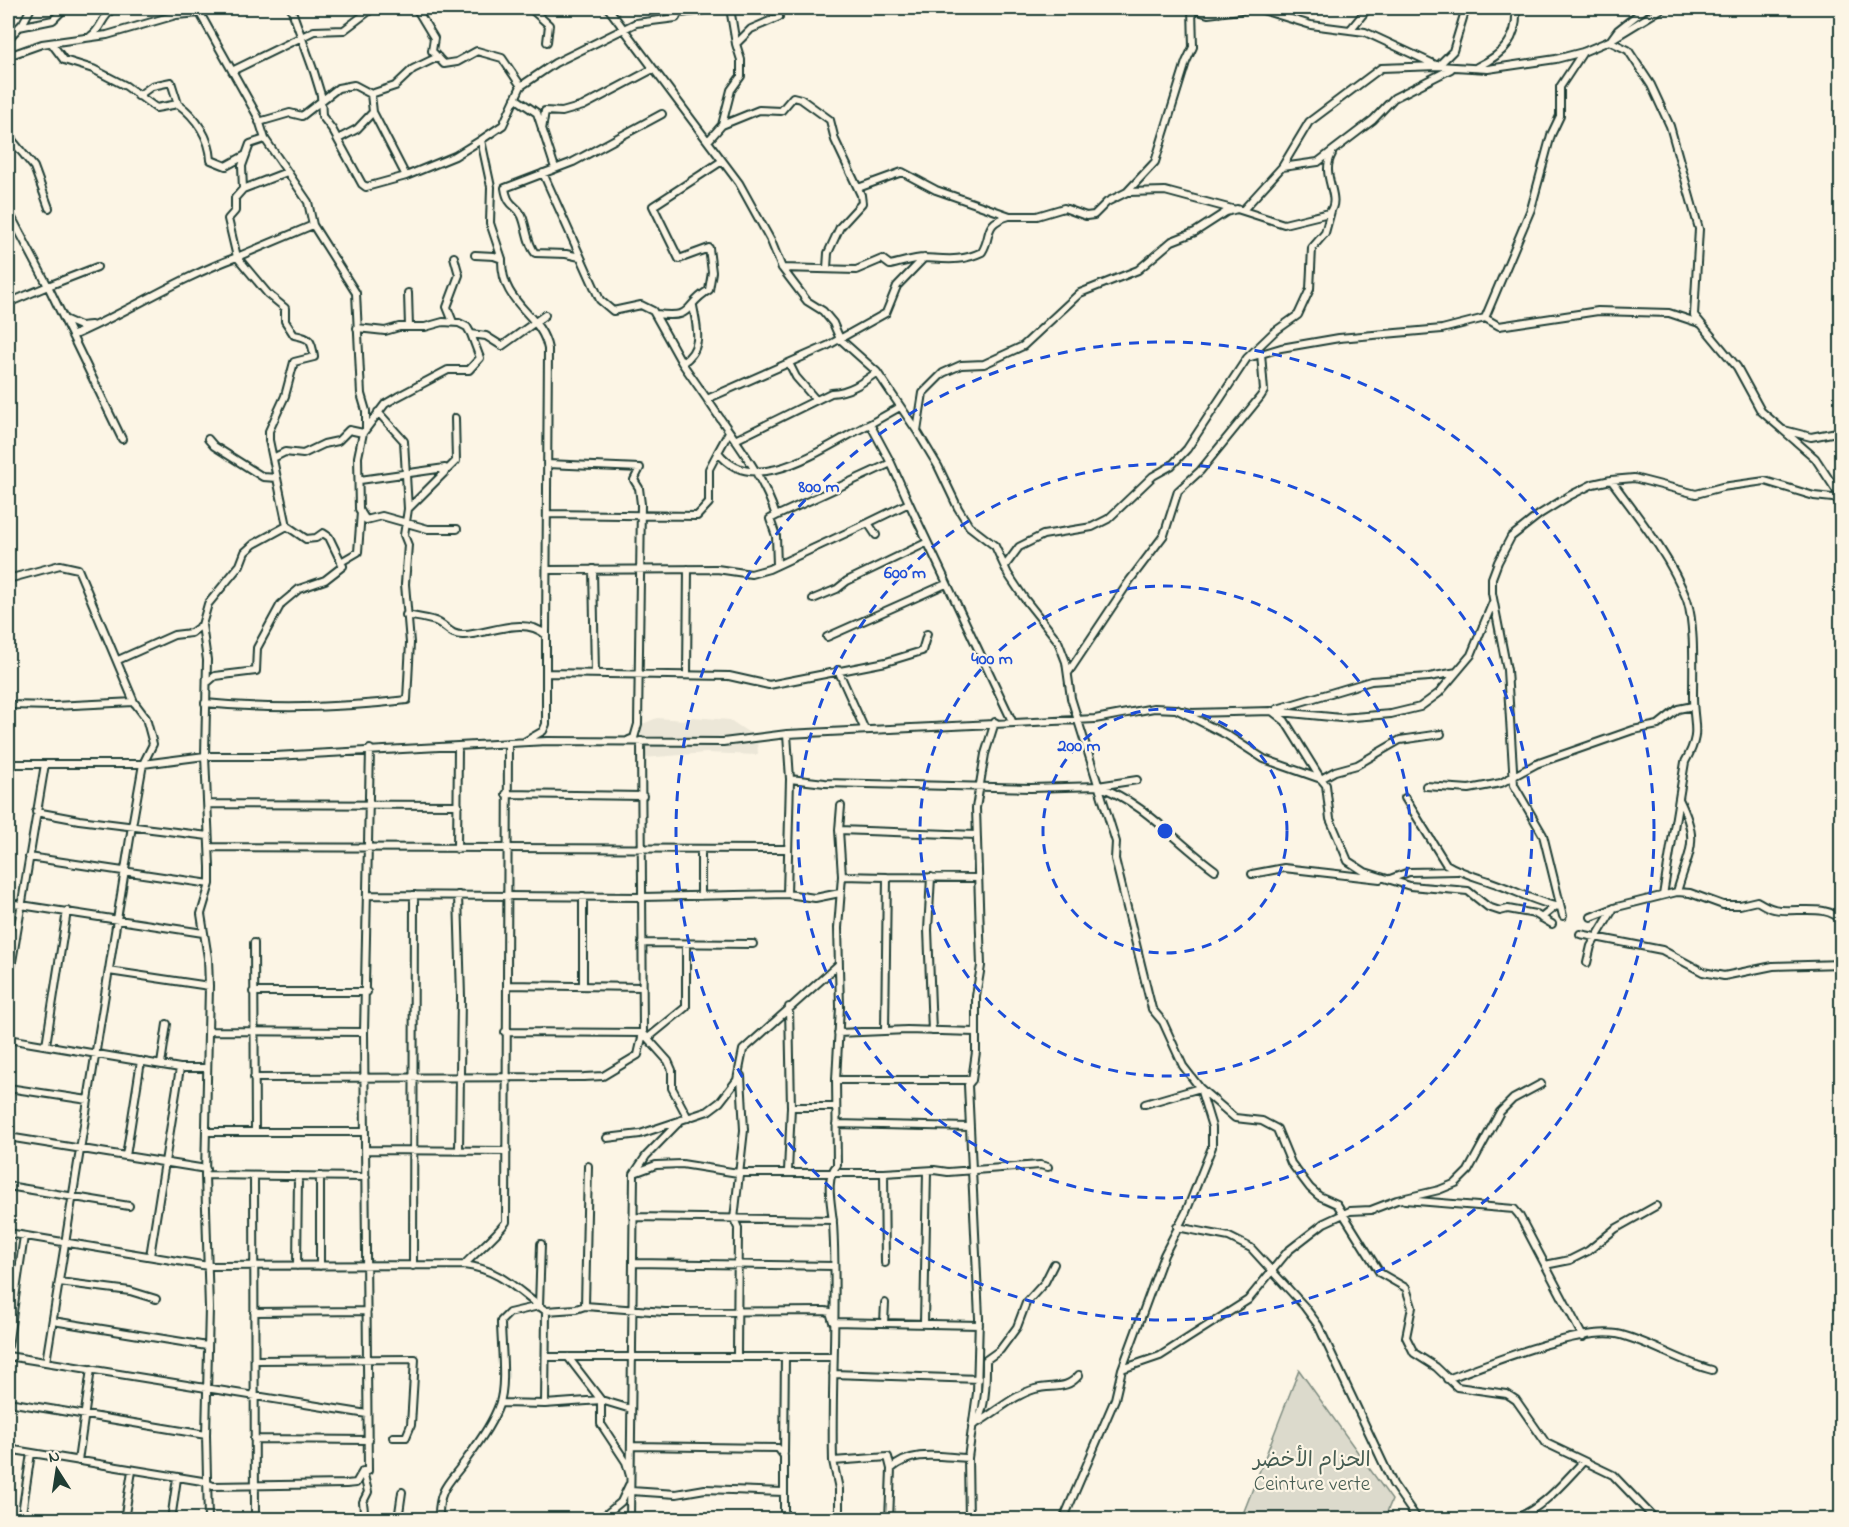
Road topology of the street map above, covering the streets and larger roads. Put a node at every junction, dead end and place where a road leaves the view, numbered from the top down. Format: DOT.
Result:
graph roads {
  1 [pos="31,8"];
  2 [pos="65,8"];
  3 [pos="114,8"];
  4 [pos="291,8"];
  5 [pos="374,8"];
  6 [pos="416,8"];
  7 [pos="530,8"];
  8 [pos="608,8"];
  9 [pos="721,8"];
  10 [pos="730,8"];
  11 [pos="1191,8"];
  12 [pos="1368,8"];
  13 [pos="1466,8"];
  14 [pos="1516,8"];
  15 [pos="1646,8"];
  16 [pos="1663,8"];
  17 [pos="199,10"];
  18 [pos="680,10"];
  19 [pos="779,17"];
  20 [pos="19,27"];
  21 [pos="623,29"];
  22 [pos="1350,30"];
  23 [pos="88,38"];
  24 [pos="302,38"];
  25 [pos="8,39"];
  26 [pos="1609,41"];
  27 [pos="547,42"];
  28 [pos="52,44"];
  29 [pos="736,44"];
  30 [pos="1583,52"];
  31 [pos="8,56"];
  32 [pos="438,57"];
  33 [pos="1438,66"];
  34 [pos="1474,68"];
  35 [pos="654,69"];
  36 [pos="1452,69"];
  37 [pos="232,71"];
  38 [pos="521,86"];
  39 [pos="371,94"];
  40 [pos="138,96"];
  41 [pos="515,98"];
  42 [pos="321,102"];
  43 [pos="178,104"];
  44 [pos="374,112"];
  45 [pos="662,114"];
  46 [pos="259,122"];
  47 [pos="722,125"];
  48 [pos="542,130"];
  49 [pos="8,135"];
  50 [pos="265,139"];
  51 [pos="338,139"];
  52 [pos="481,140"];
  53 [pos="708,141"];
  54 [pos="1332,154"];
  55 [pos="246,155"];
  56 [pos="722,161"];
  57 [pos="1282,167"];
  58 [pos="555,168"];
  59 [pos="287,172"];
  60 [pos="543,173"];
  61 [pos="406,176"];
  62 [pos="858,188"];
  63 [pos="243,189"];
  64 [pos="1127,192"];
  65 [pos="49,208"];
  66 [pos="1233,209"];
  67 [pos="1243,210"];
  68 [pos="1331,211"];
  69 [pos="12,216"];
  70 [pos="1010,216"];
  71 [pos="313,225"];
  72 [pos="475,255"];
  73 [pos="237,257"];
  74 [pos="454,257"];
  75 [pos="580,257"];
  76 [pos="924,258"];
  77 [pos="502,259"];
  78 [pos="97,267"];
  79 [pos="782,268"];
  80 [pos="827,268"];
  81 [pos="48,286"];
  82 [pos="408,293"];
  83 [pos="8,303"];
  84 [pos="693,305"];
  85 [pos="656,314"];
  86 [pos="545,315"];
  87 [pos="63,318"];
  88 [pos="1485,318"];
  89 [pos="106,321"];
  90 [pos="453,322"];
  91 [pos="534,323"];
  92 [pos="1699,323"];
  93 [pos="409,327"];
  94 [pos="357,328"];
  95 [pos="471,334"];
  96 [pos="72,336"];
  97 [pos="840,339"];
  98 [pos="1260,351"];
  99 [pos="682,363"];
  100 [pos="789,363"];
  101 [pos="877,372"];
  102 [pos="707,399"];
  103 [pos="816,400"];
  104 [pos="900,407"];
  105 [pos="378,412"];
  106 [pos="455,418"];
  107 [pos="870,424"];
  108 [pos="918,430"];
  109 [pos="1783,430"];
  110 [pos="1842,430"];
  111 [pos="364,431"];
  112 [pos="729,432"];
  113 [pos="123,439"];
  114 [pos="208,439"];
  115 [pos="735,440"];
  116 [pos="718,452"];
  117 [pos="273,459"];
  118 [pos="891,463"];
  119 [pos="547,464"];
  120 [pos="447,468"];
  121 [pos="757,472"];
  122 [pos="406,473"];
  123 [pos="277,478"];
  124 [pos="360,480"];
  125 [pos="1611,480"];
  126 [pos="1842,499"];
  127 [pos="909,503"];
  128 [pos="408,509"];
  129 [pos="361,512"];
  130 [pos="547,514"];
  131 [pos="640,516"];
  132 [pos="776,516"];
  133 [pos="868,523"];
  134 [pos="406,524"];
  135 [pos="287,526"];
  136 [pos="457,529"];
  137 [pos="876,535"];
  138 [pos="926,543"];
  139 [pos="341,562"];
  140 [pos="777,565"];
  141 [pos="1005,566"];
  142 [pos="593,569"];
  143 [pos="640,569"];
  144 [pos="688,569"];
  145 [pos="548,570"];
  146 [pos="8,579"];
  147 [pos="946,584"];
  148 [pos="813,598"];
  149 [pos="1493,601"];
  150 [pos="406,615"];
  151 [pos="202,625"];
  152 [pos="927,634"];
  153 [pos="546,635"];
  154 [pos="827,637"];
  155 [pos="118,660"];
  156 [pos="838,670"];
  157 [pos="1457,672"];
  158 [pos="595,673"];
  159 [pos="638,673"];
  160 [pos="546,674"];
  161 [pos="687,674"];
  162 [pos="1067,674"];
  163 [pos="207,684"];
  164 [pos="134,702"];
  165 [pos="205,703"];
  166 [pos="8,705"];
  167 [pos="1693,706"];
  168 [pos="1176,709"];
  169 [pos="1271,711"];
  170 [pos="1079,719"];
  171 [pos="1012,721"];
  172 [pos="995,722"];
  173 [pos="865,730"];
  174 [pos="787,734"];
  175 [pos="1441,734"];
  176 [pos="622,741"];
  177 [pos="641,741"];
  178 [pos="522,743"];
  179 [pos="508,744"];
  180 [pos="458,747"];
  181 [pos="370,749"];
  182 [pos="205,756"];
  183 [pos="8,764"];
  184 [pos="45,764"];
  185 [pos="143,764"];
  186 [pos="1514,777"];
  187 [pos="790,779"];
  188 [pos="1137,780"];
  189 [pos="1321,780"];
  190 [pos="1098,786"];
  191 [pos="1426,786"];
  192 [pos="979,787"];
  193 [pos="506,794"];
  194 [pos="643,796"];
  195 [pos="1405,798"];
  196 [pos="1679,798"];
  197 [pos="208,804"];
  198 [pos="367,805"];
  199 [pos="458,805"];
  200 [pos="840,806"];
  201 [pos="36,812"];
  202 [pos="132,826"];
  203 [pos="839,830"];
  204 [pos="976,835"];
  205 [pos="208,836"];
  206 [pos="208,847"];
  207 [pos="366,848"];
  208 [pos="457,849"];
  209 [pos="507,849"];
  210 [pos="788,849"];
  211 [pos="642,850"];
  212 [pos="701,850"];
  213 [pos="29,857"];
  214 [pos="1215,870"];
  215 [pos="1457,871"];
  216 [pos="125,872"];
  217 [pos="1252,874"];
  218 [pos="842,876"];
  219 [pos="886,877"];
  220 [pos="931,877"];
  221 [pos="978,878"];
  222 [pos="1389,880"];
  223 [pos="210,884"];
  224 [pos="1677,892"];
  225 [pos="840,893"];
  226 [pos="506,894"];
  227 [pos="788,894"];
  228 [pos="458,895"];
  229 [pos="1663,895"];
  230 [pos="367,896"];
  231 [pos="414,896"];
  232 [pos="583,896"];
  233 [pos="701,896"];
  234 [pos="642,897"];
  235 [pos="8,903"];
  236 [pos="21,905"];
  237 [pos="1558,907"];
  238 [pos="1614,908"];
  239 [pos="67,911"];
  240 [pos="1563,916"];
  241 [pos="1591,917"];
  242 [pos="1541,918"];
  243 [pos="116,919"];
  244 [pos="1842,921"];
  245 [pos="1552,924"];
  246 [pos="203,933"];
  247 [pos="1580,934"];
  248 [pos="1598,937"];
  249 [pos="11,943"];
  250 [pos="254,943"];
  251 [pos="642,943"];
  252 [pos="686,944"];
  253 [pos="753,944"];
  254 [pos="1587,963"];
  255 [pos="1842,964"];
  256 [pos="838,965"];
  257 [pos="109,971"];
  258 [pos="507,985"];
  259 [pos="8,986"];
  260 [pos="209,986"];
  261 [pos="583,986"];
  262 [pos="642,987"];
  263 [pos="253,992"];
  264 [pos="367,992"];
  265 [pos="789,1007"];
  266 [pos="167,1024"];
  267 [pos="208,1031"];
  268 [pos="885,1031"];
  269 [pos="932,1031"];
  270 [pos="253,1032"];
  271 [pos="363,1032"];
  272 [pos="506,1032"];
  273 [pos="975,1032"];
  274 [pos="838,1033"];
  275 [pos="646,1036"];
  276 [pos="8,1039"];
  277 [pos="46,1045"];
  278 [pos="95,1053"];
  279 [pos="141,1061"];
  280 [pos="740,1062"];
  281 [pos="161,1064"];
  282 [pos="180,1068"];
  283 [pos="207,1068"];
  284 [pos="460,1077"];
  285 [pos="254,1078"];
  286 [pos="412,1078"];
  287 [pos="507,1078"];
  288 [pos="366,1079"];
  289 [pos="836,1080"];
  290 [pos="972,1080"];
  291 [pos="1541,1084"];
  292 [pos="8,1088"];
  293 [pos="1200,1088"];
  294 [pos="88,1100"];
  295 [pos="1146,1104"];
  296 [pos="791,1107"];
  297 [pos="836,1107"];
  298 [pos="685,1119"];
  299 [pos="836,1124"];
  300 [pos="970,1127"];
  301 [pos="206,1132"];
  302 [pos="255,1132"];
  303 [pos="365,1132"];
  304 [pos="8,1137"];
  305 [pos="607,1138"];
  306 [pos="80,1149"];
  307 [pos="366,1150"];
  308 [pos="414,1150"];
  309 [pos="459,1150"];
  310 [pos="507,1151"];
  311 [pos="126,1156"];
  312 [pos="164,1162"];
  313 [pos="588,1166"];
  314 [pos="1048,1167"];
  315 [pos="831,1171"];
  316 [pos="927,1171"];
  317 [pos="971,1171"];
  318 [pos="205,1172"];
  319 [pos="788,1172"];
  320 [pos="738,1173"];
  321 [pos="884,1173"];
  322 [pos="634,1174"];
  323 [pos="254,1176"];
  324 [pos="298,1176"];
  325 [pos="320,1176"];
  326 [pos="366,1177"];
  327 [pos="8,1186"];
  328 [pos="72,1197"];
  329 [pos="1397,1200"];
  330 [pos="129,1206"];
  331 [pos="1656,1206"];
  332 [pos="1342,1214"];
  333 [pos="633,1217"];
  334 [pos="734,1219"];
  335 [pos="832,1220"];
  336 [pos="1177,1227"];
  337 [pos="8,1233"];
  338 [pos="24,1236"];
  339 [pos="66,1242"];
  340 [pos="541,1244"];
  341 [pos="150,1256"];
  342 [pos="633,1263"];
  343 [pos="885,1263"];
  344 [pos="736,1264"];
  345 [pos="1054,1264"];
  346 [pos="464,1265"];
  347 [pos="1545,1265"];
  348 [pos="208,1266"];
  349 [pos="256,1266"];
  350 [pos="297,1266"];
  351 [pos="320,1266"];
  352 [pos="366,1266"];
  353 [pos="413,1266"];
  354 [pos="834,1266"];
  355 [pos="1271,1271"];
  356 [pos="59,1282"];
  357 [pos="156,1299"];
  358 [pos="885,1303"];
  359 [pos="539,1306"];
  360 [pos="585,1306"];
  361 [pos="632,1309"];
  362 [pos="367,1311"];
  363 [pos="546,1311"];
  364 [pos="254,1312"];
  365 [pos="739,1312"];
  366 [pos="53,1321"];
  367 [pos="833,1322"];
  368 [pos="884,1323"];
  369 [pos="924,1323"];
  370 [pos="978,1325"];
  371 [pos="1583,1337"];
  372 [pos="8,1346"];
  373 [pos="207,1346"];
  374 [pos="737,1355"];
  375 [pos="8,1356"];
  376 [pos="785,1356"];
  377 [pos="832,1356"];
  378 [pos="546,1357"];
  379 [pos="366,1358"];
  380 [pos="568,1358"];
  381 [pos="631,1358"];
  382 [pos="255,1360"];
  383 [pos="46,1362"];
  384 [pos="92,1368"];
  385 [pos="1122,1369"];
  386 [pos="1712,1370"];
  387 [pos="833,1374"];
  388 [pos="1079,1375"];
  389 [pos="985,1378"];
  390 [pos="977,1379"];
  391 [pos="1447,1379"];
  392 [pos="207,1389"];
  393 [pos="254,1396"];
  394 [pos="601,1400"];
  395 [pos="8,1402"];
  396 [pos="500,1403"];
  397 [pos="545,1404"];
  398 [pos="631,1409"];
  399 [pos="367,1414"];
  400 [pos="83,1415"];
  401 [pos="974,1424"];
  402 [pos="206,1436"];
  403 [pos="393,1437"];
  404 [pos="254,1439"];
  405 [pos="369,1440"];
  406 [pos="633,1446"];
  407 [pos="8,1449"];
  408 [pos="31,1453"];
  409 [pos="784,1453"];
  410 [pos="968,1458"];
  411 [pos="78,1461"];
  412 [pos="833,1461"];
  413 [pos="1583,1462"];
  414 [pos="891,1469"];
  415 [pos="132,1471"];
  416 [pos="363,1471"];
  417 [pos="177,1478"];
  418 [pos="631,1482"];
  419 [pos="206,1484"];
  420 [pos="254,1486"];
  421 [pos="631,1491"];
  422 [pos="402,1492"];
  423 [pos="783,1492"];
  424 [pos="21,1520"];
  425 [pos="124,1520"];
  426 [pos="171,1520"];
  427 [pos="208,1520"];
  428 [pos="255,1520"];
  429 [pos="366,1520"];
  430 [pos="398,1520"];
  431 [pos="442,1520"];
  432 [pos="599,1520"];
  433 [pos="630,1520"];
  434 [pos="784,1520"];
  435 [pos="839,1520"];
  436 [pos="889,1520"];
  437 [pos="969,1520"];
  438 [pos="1063,1520"];
  439 [pos="1418,1520"];
  440 [pos="1510,1520"];
  441 [pos="1656,1520"];
  1 -- 20 [label="street"];
  2 -- 20 [label="street"];
  3 -- 23 [label="street"];
  4 -- 24 [label="street"];
  5 -- 24 [label="street"];
  6 -- 32 [label="street"];
  7 -- 27 [label="street"];
  8 -- 21 [label="street"];
  9 -- 18 [label="street"];
  10 -- 29 [label="street"];
  11 -- 22 [label="street"];
  11 -- 64 [label="street"];
  12 -- 22 [label="street"];
  13 -- 33 [label="street"];
  14 -- 34 [label="street"];
  15 -- 26 [label="street"];
  16 -- 26 [label="street"];
  17 -- 23 [label="street"];
  17 -- 37 [label="street"];
  18 -- 21 [label="street"];
  19 -- 29 [label="street"];
  20 -- 25 [label="street"];
  21 -- 35 [label="street"];
  21 -- 38 [label="street"];
  22 -- 33 [label="street"];
  23 -- 28 [label="street"];
  24 -- 37 [label="street"];
  24 -- 42 [label="street"];
  26 -- 30 [label="street"];
  26 -- 92 [label="street"];
  28 -- 31 [label="street"];
  28 -- 40 [label="street"];
  29 -- 47 [label="street"];
  30 -- 34 [label="street"];
  30 -- 88 [label="street"];
  32 -- 38 [label="street"];
  32 -- 39 [label="street"];
  33 -- 36 [label="street"];
  33 -- 57 [label="street"];
  34 -- 36 [label="street"];
  35 -- 48 [label="street"];
  35 -- 53 [label="street"];
  36 -- 54 [label="street"];
  37 -- 46 [label="street"];
  38 -- 41 [label="street"];
  39 -- 42 [label="street"];
  39 -- 44 [label="street"];
  40 -- 43 [label="street"];
  40 -- 43 [label="street"];
  41 -- 48 [label="street"];
  41 -- 52 [label="street"];
  42 -- 46 [label="street"];
  42 -- 51 [label="street"];
  43 -- 55 [label="street"];
  44 -- 51 [label="street"];
  44 -- 61 [label="street"];
  45 -- 58 [label="street"];
  46 -- 50 [label="street"];
  47 -- 53 [label="street"];
  47 -- 62 [label="street"];
  48 -- 58 [label="street"];
  49 -- 65 [label="street"];
  50 -- 55 [label="street"];
  50 -- 59 [label="street"];
  51 -- 61 [label="street"];
  52 -- 61 [label="street"];
  52 -- 77 [label="street"];
  53 -- 56 [label="street"];
  54 -- 57 [label="street"];
  54 -- 68 [label="street"];
  55 -- 63 [label="street"];
  56 -- 79 [label="street"];
  56 -- 84 [label="street"];
  57 -- 67 [label="street"];
  58 -- 60 [label="street"];
  59 -- 63 [label="street"];
  59 -- 71 [label="street"];
  60 -- 75 [label="street"];
  60 -- 75 [label="street"];
  62 -- 70 [label="street"];
  62 -- 80 [label="street"];
  63 -- 73 [label="street"];
  64 -- 66 [label="street"];
  64 -- 70 [label="street"];
  66 -- 67 [label="street"];
  66 -- 108 [label="street"];
  67 -- 68 [label="street"];
  68 -- 98 [label="street"];
  69 -- 81 [label="street"];
  70 -- 76 [label="street"];
  71 -- 73 [label="street"];
  71 -- 94 [label="street"];
  72 -- 77 [label="street"];
  73 -- 89 [label="street"];
  73 -- 117 [label="street"];
  74 -- 90 [label="street"];
  75 -- 85 [label="street"];
  76 -- 80 [label="street"];
  76 -- 97 [label="street"];
  77 -- 91 [label="street"];
  78 -- 81 [label="street"];
  79 -- 80 [label="street"];
  79 -- 97 [label="street"];
  81 -- 83 [label="street"];
  81 -- 87 [label="street"];
  82 -- 93 [label="street"];
  84 -- 85 [label="street"];
  84 -- 99 [label="street"];
  85 -- 99 [label="street"];
  86 -- 91 [label="street"];
  87 -- 89 [label="street"];
  87 -- 96 [label="street"];
  88 -- 92 [label="street"];
  88 -- 98 [label="street"];
  89 -- 96 [label="street"];
  90 -- 93 [label="street"];
  90 -- 95 [label="street"];
  91 -- 95 [label="street"];
  91 -- 119 [label="street"];
  92 -- 109 [label="street"];
  93 -- 94 [label="street"];
  94 -- 111 [label="street"];
  95 -- 105 [label="street"];
  96 -- 113 [label="street"];
  97 -- 100 [label="street"];
  97 -- 101 [label="street"];
  98 -- 141 [label="street"];
  98 -- 162 [label="street"];
  99 -- 102 [label="street"];
  100 -- 102 [label="street"];
  100 -- 103 [label="street"];
  101 -- 103 [label="street"];
  101 -- 104 [label="street"];
  102 -- 112 [label="street"];
  103 -- 115 [label="street"];
  104 -- 107 [label="street"];
  104 -- 108 [label="street"];
  105 -- 111 [label="street"];
  105 -- 122 [label="street"];
  106 -- 120 [label="street"];
  107 -- 118 [label="street"];
  107 -- 121 [label="street"];
  108 -- 141 [label="street"];
  109 -- 110 [label="street"];
  109 -- 126 [label="street"];
  111 -- 117 [label="street"];
  111 -- 124 [label="street"];
  112 -- 115 [label="street"];
  112 -- 116 [label="street"];
  114 -- 123 [label="street"];
  115 -- 121 [label="street"];
  116 -- 121 [label="street"];
  116 -- 131 [label="street"];
  117 -- 123 [label="street"];
  118 -- 127 [label="street"];
  118 -- 132 [label="street"];
  119 -- 130 [label="street"];
  119 -- 131 [label="street"];
  120 -- 122 [label="street"];
  120 -- 128 [label="street"];
  121 -- 132 [label="street"];
  122 -- 124 [label="street"];
  122 -- 128 [label="street"];
  123 -- 135 [label="street"];
  124 -- 129 [label="street"];
  125 -- 126 [label="street"];
  125 -- 149 [label="street"];
  125 -- 167 [label="street"];
  127 -- 133 [label="street"];
  127 -- 138 [label="street"];
  128 -- 134 [label="street"];
  129 -- 134 [label="street"];
  129 -- 139 [label="street"];
  130 -- 131 [label="street"];
  130 -- 145 [label="street"];
  131 -- 143 [label="street"];
  132 -- 140 [label="street"];
  133 -- 137 [label="street"];
  133 -- 140 [label="street"];
  134 -- 136 [label="street"];
  134 -- 150 [label="street"];
  135 -- 139 [label="street"];
  135 -- 151 [label="street"];
  138 -- 147 [label="street"];
  138 -- 148 [label="street"];
  139 -- 163 [label="street"];
  140 -- 144 [label="street"];
  141 -- 162 [label="street"];
  142 -- 143 [label="street"];
  142 -- 145 [label="street"];
  142 -- 158 [label="street"];
  143 -- 144 [label="street"];
  143 -- 159 [label="street"];
  144 -- 161 [label="street"];
  145 -- 153 [label="street"];
  146 -- 155 [label="street"];
  147 -- 154 [label="street"];
  147 -- 171 [label="street"];
  149 -- 157 [label="street"];
  149 -- 186 [label="street"];
  150 -- 153 [label="street"];
  150 -- 165 [label="street"];
  151 -- 155 [label="street"];
  151 -- 163 [label="street"];
  152 -- 156 [label="street"];
  153 -- 160 [label="street"];
  155 -- 164 [label="street"];
  156 -- 161 [label="street"];
  156 -- 173 [label="street"];
  157 -- 169 [label="street"];
  157 -- 169 [label="street"];
  158 -- 159 [label="street"];
  158 -- 160 [label="street"];
  159 -- 161 [label="street"];
  159 -- 176 [label="street"];
  160 -- 178 [label="street"];
  162 -- 170 [label="street"];
  163 -- 165 [label="street"];
  164 -- 166 [label="street"];
  164 -- 185 [label="street"];
  165 -- 182 [label="street"];
  167 -- 186 [label="street"];
  167 -- 196 [label="street"];
  168 -- 169 [label="street"];
  168 -- 170 [label="street"];
  168 -- 189 [label="street"];
  169 -- 189 [label="street"];
  170 -- 171 [label="street"];
  170 -- 190 [label="street"];
  171 -- 172 [label="street"];
  172 -- 173 [label="street"];
  172 -- 192 [label="street"];
  173 -- 174 [label="street"];
  174 -- 177 [label="street"];
  174 -- 187 [label="street"];
  175 -- 189 [label="street"];
  176 -- 177 [label="street"];
  176 -- 178 [label="street"];
  177 -- 194 [label="street"];
  178 -- 179 [label="street"];
  179 -- 180 [label="street"];
  179 -- 193 [label="street"];
  180 -- 181 [label="street"];
  180 -- 199 [label="street"];
  181 -- 182 [label="street"];
  181 -- 198 [label="street"];
  182 -- 185 [label="street"];
  182 -- 197 [label="street"];
  183 -- 184 [label="street"];
  184 -- 185 [label="street"];
  184 -- 201 [label="street"];
  185 -- 202 [label="street"];
  186 -- 191 [label="street"];
  186 -- 237 [label="street"];
  187 -- 192 [label="street"];
  187 -- 210 [label="street"];
  188 -- 190 [label="street"];
  189 -- 222 [label="street"];
  190 -- 192 [label="street"];
  190 -- 214 [label="street"];
  190 -- 293 [label="street"];
  192 -- 204 [label="street"];
  193 -- 194 [label="street"];
  193 -- 209 [label="street"];
  194 -- 211 [label="street"];
  195 -- 215 [label="street"];
  196 -- 224 [label="street"];
  196 -- 229 [label="street"];
  197 -- 198 [label="street"];
  197 -- 205 [label="street"];
  198 -- 199 [label="street"];
  198 -- 207 [label="street"];
  199 -- 208 [label="street"];
  200 -- 203 [label="street"];
  201 -- 202 [label="street"];
  201 -- 213 [label="street"];
  202 -- 205 [label="street"];
  202 -- 216 [label="street"];
  203 -- 204 [label="street"];
  203 -- 218 [label="street"];
  204 -- 221 [label="street"];
  205 -- 206 [label="street"];
  206 -- 207 [label="street"];
  206 -- 223 [label="street"];
  207 -- 208 [label="street"];
  207 -- 230 [label="street"];
  208 -- 209 [label="street"];
  209 -- 211 [label="street"];
  209 -- 226 [label="street"];
  210 -- 212 [label="street"];
  210 -- 227 [label="street"];
  211 -- 212 [label="street"];
  211 -- 234 [label="street"];
  212 -- 233 [label="street"];
  213 -- 216 [label="street"];
  213 -- 236 [label="street"];
  215 -- 222 [label="street"];
  215 -- 237 [label="street"];
  216 -- 223 [label="street"];
  216 -- 243 [label="street"];
  217 -- 222 [label="street"];
  218 -- 219 [label="street"];
  218 -- 225 [label="street"];
  219 -- 220 [label="street"];
  219 -- 268 [label="street"];
  220 -- 221 [label="street"];
  220 -- 269 [label="street"];
  221 -- 273 [label="street"];
  222 -- 242 [label="street"];
  223 -- 246 [label="street"];
  224 -- 229 [label="street"];
  224 -- 244 [label="street"];
  225 -- 227 [label="street"];
  225 -- 256 [label="street"];
  226 -- 228 [label="street"];
  226 -- 232 [label="street"];
  226 -- 258 [label="street"];
  227 -- 233 [label="street"];
  228 -- 231 [label="street"];
  228 -- 284 [label="street"];
  229 -- 238 [label="street"];
  230 -- 231 [label="street"];
  230 -- 264 [label="street"];
  231 -- 286 [label="street"];
  232 -- 234 [label="street"];
  232 -- 261 [label="street"];
  233 -- 234 [label="street"];
  234 -- 251 [label="street"];
  235 -- 236 [label="street"];
  236 -- 239 [label="street"];
  236 -- 249 [label="street"];
  237 -- 240 [label="street"];
  237 -- 242 [label="street"];
  238 -- 241 [label="street"];
  238 -- 248 [label="street"];
  239 -- 243 [label="street"];
  239 -- 277 [label="street"];
  242 -- 245 [label="street"];
  243 -- 246 [label="street"];
  243 -- 257 [label="street"];
  246 -- 260 [label="street"];
  247 -- 248 [label="street"];
  248 -- 254 [label="street"];
  248 -- 255 [label="street"];
  249 -- 259 [label="street"];
  250 -- 263 [label="street"];
  251 -- 252 [label="street"];
  251 -- 262 [label="street"];
  252 -- 253 [label="street"];
  252 -- 275 [label="street"];
  256 -- 265 [label="street"];
  256 -- 274 [label="street"];
  257 -- 260 [label="street"];
  257 -- 278 [label="street"];
  258 -- 261 [label="street"];
  258 -- 272 [label="street"];
  260 -- 267 [label="street"];
  261 -- 262 [label="street"];
  262 -- 275 [label="street"];
  263 -- 264 [label="street"];
  263 -- 270 [label="street"];
  264 -- 271 [label="street"];
  265 -- 280 [label="street"];
  265 -- 296 [label="street"];
  266 -- 281 [label="street"];
  267 -- 270 [label="street"];
  267 -- 283 [label="street"];
  268 -- 269 [label="street"];
  268 -- 274 [label="street"];
  269 -- 273 [label="street"];
  270 -- 271 [label="street"];
  270 -- 285 [label="street"];
  271 -- 288 [label="street"];
  272 -- 275 [label="street"];
  272 -- 287 [label="street"];
  273 -- 290 [label="street"];
  274 -- 289 [label="street"];
  275 -- 287 [label="street"];
  275 -- 298 [label="street"];
  276 -- 277 [label="street"];
  277 -- 278 [label="street"];
  278 -- 279 [label="street"];
  278 -- 294 [label="street"];
  279 -- 281 [label="street"];
  279 -- 311 [label="street"];
  280 -- 298 [label="street"];
  280 -- 320 [label="street"];
  281 -- 282 [label="street"];
  282 -- 283 [label="street"];
  282 -- 312 [label="street"];
  283 -- 301 [label="street"];
  284 -- 286 [label="street"];
  284 -- 287 [label="street"];
  284 -- 309 [label="street"];
  285 -- 288 [label="street"];
  285 -- 302 [label="street"];
  286 -- 288 [label="street"];
  286 -- 308 [label="street"];
  287 -- 310 [label="street"];
  288 -- 303 [label="street"];
  289 -- 290 [label="street"];
  289 -- 297 [label="street"];
  290 -- 300 [label="street"];
  291 -- 329 [label="street"];
  292 -- 294 [label="street"];
  293 -- 295 [label="street"];
  293 -- 332 [label="street"];
  293 -- 336 [label="street"];
  294 -- 306 [label="street"];
  296 -- 297 [label="street"];
  296 -- 319 [label="street"];
  297 -- 299 [label="street"];
  298 -- 305 [label="street"];
  298 -- 322 [label="street"];
  299 -- 300 [label="street"];
  299 -- 315 [label="street"];
  300 -- 317 [label="street"];
  301 -- 302 [label="street"];
  301 -- 318 [label="street"];
  302 -- 303 [label="street"];
  303 -- 307 [label="street"];
  304 -- 306 [label="street"];
  306 -- 311 [label="street"];
  306 -- 328 [label="street"];
  307 -- 308 [label="street"];
  307 -- 326 [label="street"];
  308 -- 309 [label="street"];
  308 -- 353 [label="street"];
  309 -- 310 [label="street"];
  310 -- 346 [label="street"];
  311 -- 312 [label="street"];
  312 -- 318 [label="street"];
  312 -- 341 [label="street"];
  313 -- 360 [label="street"];
  314 -- 317 [label="street"];
  315 -- 319 [label="street"];
  315 -- 321 [label="street"];
  315 -- 335 [label="street"];
  316 -- 317 [label="street"];
  316 -- 321 [label="street"];
  316 -- 369 [label="street"];
  317 -- 370 [label="street"];
  318 -- 323 [label="street"];
  318 -- 348 [label="street"];
  319 -- 320 [label="street"];
  320 -- 322 [label="street"];
  320 -- 334 [label="street"];
  321 -- 343 [label="street"];
  322 -- 333 [label="street"];
  323 -- 324 [label="street"];
  323 -- 349 [label="street"];
  324 -- 325 [label="street"];
  324 -- 350 [label="street"];
  325 -- 326 [label="street"];
  325 -- 351 [label="street"];
  326 -- 352 [label="street"];
  327 -- 328 [label="street"];
  328 -- 330 [label="street"];
  328 -- 339 [label="street"];
  329 -- 332 [label="street"];
  329 -- 347 [label="street"];
  331 -- 347 [label="street"];
  332 -- 355 [label="street"];
  332 -- 391 [label="street"];
  333 -- 334 [label="street"];
  333 -- 342 [label="street"];
  334 -- 335 [label="street"];
  334 -- 344 [label="street"];
  335 -- 354 [label="street"];
  336 -- 355 [label="street"];
  336 -- 385 [label="street"];
  337 -- 338 [label="street"];
  338 -- 339 [label="street"];
  338 -- 372 [label="street"];
  339 -- 341 [label="street"];
  339 -- 356 [label="street"];
  340 -- 359 [label="street"];
  341 -- 348 [label="street"];
  342 -- 344 [label="street"];
  342 -- 361 [label="street"];
  344 -- 354 [label="street"];
  344 -- 365 [label="street"];
  345 -- 389 [label="street"];
  346 -- 353 [label="street"];
  346 -- 359 [label="street"];
  347 -- 371 [label="street"];
  348 -- 349 [label="street"];
  348 -- 373 [label="street"];
  349 -- 350 [label="street"];
  349 -- 364 [label="street"];
  350 -- 351 [label="street"];
  351 -- 352 [label="street"];
  352 -- 353 [label="street"];
  352 -- 362 [label="street"];
  354 -- 367 [label="street"];
  355 -- 385 [label="street"];
  355 -- 439 [label="street"];
  356 -- 357 [label="street"];
  356 -- 366 [label="street"];
  358 -- 368 [label="street"];
  359 -- 363 [label="street"];
  359 -- 396 [label="street"];
  360 -- 361 [label="street"];
  360 -- 363 [label="street"];
  361 -- 365 [label="street"];
  361 -- 381 [label="street"];
  362 -- 364 [label="street"];
  362 -- 379 [label="street"];
  363 -- 378 [label="street"];
  364 -- 382 [label="street"];
  365 -- 367 [label="street"];
  365 -- 374 [label="street"];
  366 -- 373 [label="street"];
  366 -- 383 [label="street"];
  367 -- 368 [label="street"];
  367 -- 377 [label="street"];
  368 -- 369 [label="street"];
  369 -- 370 [label="street"];
  370 -- 390 [label="street"];
  371 -- 386 [label="street"];
  371 -- 391 [label="street"];
  373 -- 392 [label="street"];
  374 -- 376 [label="street"];
  374 -- 381 [label="street"];
  375 -- 383 [label="street"];
  376 -- 377 [label="street"];
  376 -- 409 [label="street"];
  377 -- 387 [label="street"];
  378 -- 380 [label="street"];
  378 -- 397 [label="street"];
  379 -- 382 [label="street"];
  379 -- 399 [label="street"];
  379 -- 403 [label="street"];
  380 -- 381 [label="street"];
  380 -- 394 [label="street"];
  381 -- 398 [label="street"];
  382 -- 393 [label="street"];
  383 -- 384 [label="street"];
  384 -- 392 [label="street"];
  384 -- 400 [label="street"];
  385 -- 438 [label="street"];
  387 -- 390 [label="street"];
  387 -- 412 [label="street"];
  388 -- 401 [label="street"];
  389 -- 390 [label="street"];
  389 -- 401 [label="street"];
  390 -- 401 [label="street"];
  391 -- 413 [label="street"];
  392 -- 393 [label="street"];
  392 -- 402 [label="street"];
  393 -- 399 [label="street"];
  393 -- 404 [label="street"];
  394 -- 397 [label="street"];
  394 -- 398 [label="street"];
  394 -- 418 [label="street"];
  395 -- 400 [label="street"];
  396 -- 397 [label="street"];
  396 -- 431 [label="street"];
  398 -- 406 [label="street"];
  399 -- 405 [label="street"];
  400 -- 402 [label="street"];
  400 -- 411 [label="street"];
  401 -- 410 [label="street"];
  402 -- 419 [label="street"];
  404 -- 405 [label="street"];
  404 -- 420 [label="street"];
  405 -- 416 [label="street"];
  406 -- 409 [label="street"];
  406 -- 418 [label="street"];
  407 -- 408 [label="street"];
  408 -- 411 [label="street"];
  408 -- 424 [label="street"];
  409 -- 423 [label="street"];
  410 -- 414 [label="street"];
  410 -- 437 [label="street"];
  411 -- 415 [label="street"];
  412 -- 414 [label="street"];
  412 -- 435 [label="street"];
  413 -- 440 [label="street"];
  413 -- 441 [label="street"];
  414 -- 436 [label="street"];
  415 -- 417 [label="street"];
  415 -- 425 [label="street"];
  416 -- 420 [label="street"];
  416 -- 429 [label="street"];
  417 -- 419 [label="street"];
  417 -- 426 [label="street"];
  418 -- 421 [label="street"];
  418 -- 432 [label="street"];
  419 -- 420 [label="street"];
  419 -- 427 [label="street"];
  420 -- 428 [label="street"];
  421 -- 423 [label="street"];
  421 -- 433 [label="street"];
  422 -- 430 [label="street"];
  423 -- 434 [label="street"];
}
